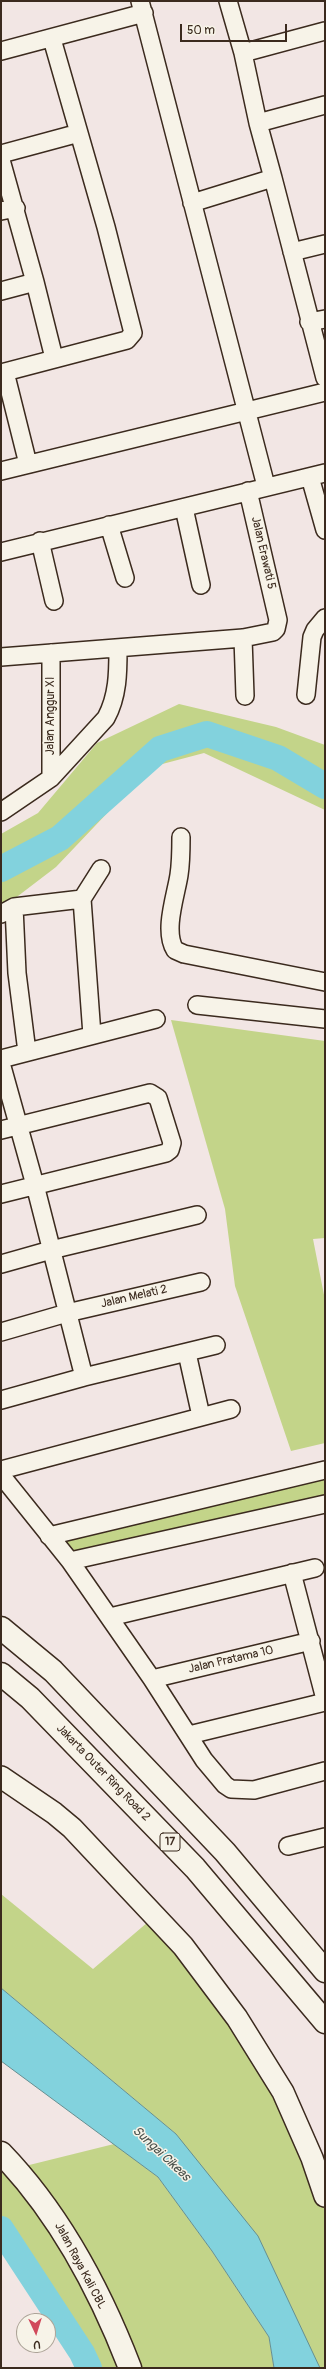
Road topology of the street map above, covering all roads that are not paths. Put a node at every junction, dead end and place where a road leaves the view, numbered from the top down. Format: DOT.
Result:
graph roads {
  1 [pos="228,1"];
  2 [pos="142,7"];
  3 [pos="325,31"];
  4 [pos="52,39"];
  5 [pos="1,51"];
  6 [pos="243,53"];
  7 [pos="325,105"];
  8 [pos="258,123"];
  9 [pos="79,133"];
  10 [pos="1,154"];
  11 [pos="1,160"];
  12 [pos="273,178"];
  13 [pos="192,203"];
  14 [pos="8,209"];
  15 [pos="325,244"];
  16 [pos="292,252"];
  17 [pos="35,282"];
  18 [pos="1,291"];
  19 [pos="317,320"];
  20 [pos="54,358"];
  21 [pos="3,373"];
  22 [pos="325,378"];
  23 [pos="325,392"];
  24 [pos="245,410"];
  25 [pos="28,464"];
  26 [pos="1,470"];
  27 [pos="318,475"];
  28 [pos="266,486"];
  29 [pos="248,491"];
  30 [pos="184,508"];
  31 [pos="109,525"];
  32 [pos="325,530"];
  33 [pos="40,541"];
  34 [pos="1,552"];
  35 [pos="125,578"];
  36 [pos="201,585"];
  37 [pos="54,601"];
  38 [pos="325,618"];
  39 [pos="244,638"];
  40 [pos="118,649"];
  41 [pos="52,653"];
  42 [pos="1,657"];
  43 [pos="306,695"];
  44 [pos="245,696"];
  45 [pos="51,778"];
  46 [pos="1,812"];
  47 [pos="181,837"];
  48 [pos="101,869"];
  49 [pos="82,898"];
  50 [pos="8,911"];
  51 [pos="325,982"];
  52 [pos="197,1005"];
  53 [pos="156,1019"];
  54 [pos="325,1019"];
  55 [pos="92,1035"];
  56 [pos="27,1052"];
  57 [pos="1,1059"];
  58 [pos="1,1063"];
  59 [pos="18,1125"];
  60 [pos="1,1130"];
  61 [pos="35,1185"];
  62 [pos="1,1194"];
  63 [pos="196,1215"];
  64 [pos="51,1250"];
  65 [pos="1,1264"];
  66 [pos="201,1282"];
  67 [pos="67,1313"];
  68 [pos="1,1332"];
  69 [pos="216,1345"];
  70 [pos="187,1353"];
  71 [pos="84,1377"];
  72 [pos="1,1400"];
  73 [pos="231,1409"];
  74 [pos="201,1416"];
  75 [pos="1,1470"];
  76 [pos="325,1470"];
  77 [pos="1,1474"];
  78 [pos="325,1504"];
  79 [pos="49,1536"];
  80 [pos="70,1561"];
  81 [pos="315,1568"];
  82 [pos="292,1573"];
  83 [pos="110,1617"];
  84 [pos="1,1628"];
  85 [pos="311,1641"];
  86 [pos="1,1674"];
  87 [pos="152,1679"];
  88 [pos="325,1700"];
  89 [pos="189,1735"];
  90 [pos="325,1771"];
  91 [pos="1,1777"];
  92 [pos="325,1837"];
  93 [pos="288,1846"];
  94 [pos="325,1971"];
  95 [pos="325,2022"];
  96 [pos="1,2153"];
  97 [pos="319,2161"];
  98 [pos="325,2196"];
  99 [pos="130,2368"];
  1 -- 6 [label="street"];
  2 -- 4 [label="street"];
  2 -- 13 [label="street"];
  3 -- 6 [label="street"];
  4 -- 5 [label="street"];
  4 -- 9 [label="street"];
  6 -- 8 [label="street"];
  7 -- 8 [label="street"];
  8 -- 12 [label="street"];
  9 -- 10 [label="street"];
  9 -- 20 [label="street"];
  11 -- 14 [label="street"];
  12 -- 13 [label="street"];
  12 -- 16 [label="street"];
  13 -- 24 [label="street"];
  14 -- 17 [label="street"];
  15 -- 16 [label="street"];
  16 -- 19 [label="street"];
  17 -- 18 [label="street"];
  17 -- 20 [label="street"];
  19 -- 22 [label="street"];
  20 -- 21 [label="street"];
  21 -- 25 [label="street"];
  23 -- 24 [label="street"];
  24 -- 25 [label="street"];
  24 -- 28 [label="street"];
  25 -- 26 [label="street"];
  27 -- 28 [label="street"];
  27 -- 32 [label="street"];
  28 -- 29 [label="street"];
  29 -- 30 [label="street"];
  29 -- 39 [label="street, Jalan Erawati 5"];
  30 -- 31 [label="street"];
  30 -- 36 [label="street"];
  31 -- 33 [label="street"];
  31 -- 35 [label="street"];
  33 -- 34 [label="street"];
  33 -- 37 [label="street"];
  38 -- 43 [label="street"];
  39 -- 40 [label="street"];
  39 -- 44 [label="street"];
  40 -- 41 [label="street"];
  40 -- 45 [label="street"];
  41 -- 42 [label="street"];
  41 -- 45 [label="street, Jalan Anggur XI"];
  45 -- 46 [label="street"];
  47 -- 51 [label="street"];
  48 -- 49 [label="street"];
  49 -- 50 [label="street"];
  49 -- 55 [label="street"];
  50 -- 56 [label="street"];
  52 -- 54 [label="street"];
  53 -- 55 [label="street"];
  55 -- 56 [label="street"];
  56 -- 57 [label="street"];
  58 -- 59 [label="street"];
  59 -- 60 [label="street"];
  59 -- 61 [label="street"];
  59 -- 61 [label="street"];
  61 -- 62 [label="street"];
  61 -- 64 [label="street"];
  63 -- 64 [label="street"];
  64 -- 65 [label="street"];
  64 -- 67 [label="street"];
  66 -- 67 [label="street, Jalan Melati 2"];
  67 -- 68 [label="street, Jalan Melati 2"];
  67 -- 71 [label="street"];
  69 -- 70 [label="street"];
  70 -- 71 [label="street"];
  70 -- 74 [label="street"];
  71 -- 72 [label="street"];
  73 -- 74 [label="street"];
  74 -- 75 [label="street"];
  76 -- 79 [label="street"];
  77 -- 79 [label="street"];
  78 -- 80 [label="street"];
  79 -- 80 [label="street"];
  80 -- 83 [label="street"];
  81 -- 82 [label="street"];
  82 -- 83 [label="street"];
  82 -- 85 [label="street"];
  83 -- 87 [label="street"];
  84 -- 94 [label="main road"];
  85 -- 87 [label="street, Jalan Pratama 10"];
  85 -- 88 [label="street"];
  86 -- 95 [label="main road, Jakarta Outer Ring Road 2 / 17"];
  87 -- 89 [label="street"];
  88 -- 89 [label="street"];
  89 -- 90 [label="street"];
  91 -- 97 [label="street"];
  92 -- 93 [label="street"];
  96 -- 99 [label="main road, Jalan Raya Kali CBL"];
  97 -- 98 [label="street"];
}
